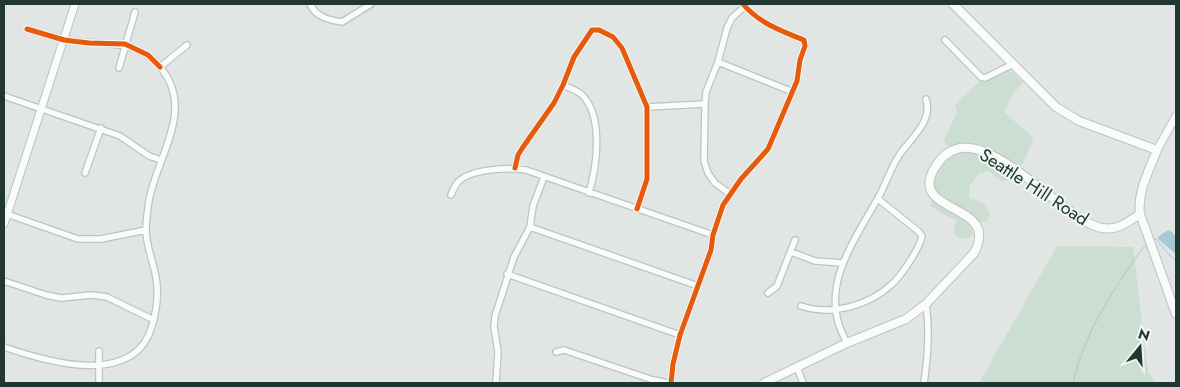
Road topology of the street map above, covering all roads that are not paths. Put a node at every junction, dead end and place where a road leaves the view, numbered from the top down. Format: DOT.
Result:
graph roads {
  1 [pos="76,4"];
  2 [pos="310,4"];
  3 [pos="371,4"];
  4 [pos="953,4"];
  5 [pos="744,5"];
  6 [pos="135,12"];
  7 [pos="27,29"];
  8 [pos="64,40"];
  9 [pos="945,40"];
  10 [pos="125,44"];
  11 [pos="186,45"];
  12 [pos="718,62"];
  13 [pos="1013,64"];
  14 [pos="160,67"];
  15 [pos="119,68"];
  16 [pos="563,85"];
  17 [pos="793,92"];
  18 [pos="4,96"];
  19 [pos="926,99"];
  20 [pos="705,104"];
  21 [pos="647,107"];
  22 [pos="42,108"];
  23 [pos="1176,116"];
  24 [pos="101,128"];
  25 [pos="1157,150"];
  26 [pos="161,160"];
  27 [pos="515,168"];
  28 [pos="85,173"];
  29 [pos="544,177"];
  30 [pos="589,193"];
  31 [pos="730,194"];
  32 [pos="450,195"];
  33 [pos="878,198"];
  34 [pos="637,210"];
  35 [pos="5,214"];
  36 [pos="1140,214"];
  37 [pos="4,224"];
  38 [pos="530,227"];
  39 [pos="146,230"];
  40 [pos="713,235"];
  41 [pos="795,240"];
  42 [pos="791,252"];
  43 [pos="843,263"];
  44 [pos="507,274"];
  45 [pos="4,281"];
  46 [pos="698,286"];
  47 [pos="768,293"];
  48 [pos="926,304"];
  49 [pos="801,306"];
  50 [pos="836,309"];
  51 [pos="1176,314"];
  52 [pos="154,320"];
  53 [pos="680,335"];
  54 [pos="847,343"];
  55 [pos="4,347"];
  56 [pos="99,352"];
  57 [pos="556,352"];
  58 [pos="797,367"];
  59 [pos="98,369"];
  60 [pos="99,383"];
  61 [pos="496,383"];
  62 [pos="670,383"];
  63 [pos="764,383"];
  64 [pos="803,383"];
  65 [pos="924,383"];
  1 -- 8 [label="street"];
  2 -- 3 [label="street"];
  4 -- 13 [label="main road"];
  5 -- 12 [label="street"];
  5 -- 17 [label="street"];
  6 -- 10 [label="street"];
  7 -- 8 [label="street"];
  8 -- 10 [label="street"];
  8 -- 22 [label="street"];
  9 -- 13 [label="street"];
  10 -- 14 [label="street"];
  10 -- 15 [label="street"];
  11 -- 14 [label="street"];
  12 -- 17 [label="street"];
  12 -- 20 [label="street"];
  13 -- 25 [label="main road"];
  14 -- 26 [label="street"];
  16 -- 21 [label="street"];
  16 -- 27 [label="street"];
  16 -- 30 [label="street"];
  17 -- 31 [label="street"];
  18 -- 22 [label="street"];
  19 -- 33 [label="street"];
  20 -- 21 [label="street"];
  20 -- 31 [label="street"];
  21 -- 34 [label="street"];
  22 -- 24 [label="street"];
  22 -- 35 [label="street"];
  23 -- 25 [label="street"];
  24 -- 26 [label="street"];
  24 -- 28 [label="street"];
  25 -- 36 [label="main road"];
  26 -- 39 [label="street"];
  27 -- 29 [label="street"];
  27 -- 32 [label="street"];
  29 -- 30 [label="street"];
  29 -- 38 [label="street"];
  30 -- 34 [label="street"];
  31 -- 40 [label="street"];
  33 -- 43 [label="street"];
  33 -- 50 [label="street"];
  34 -- 40 [label="street"];
  35 -- 37 [label="street"];
  35 -- 39 [label="street"];
  36 -- 48 [label="main road, Seattle Hill Road"];
  36 -- 51 [label="main road"];
  38 -- 44 [label="street"];
  38 -- 46 [label="street"];
  39 -- 52 [label="street"];
  40 -- 46 [label="street"];
  41 -- 42 [label="street"];
  42 -- 43 [label="street"];
  42 -- 47 [label="street"];
  43 -- 50 [label="street"];
  44 -- 53 [label="street"];
  44 -- 61 [label="street"];
  45 -- 52 [label="street"];
  46 -- 53 [label="street"];
  48 -- 54 [label="main road, Seattle Hill Road"];
  48 -- 65 [label="street"];
  49 -- 50 [label="street"];
  50 -- 54 [label="street"];
  52 -- 59 [label="street"];
  53 -- 62 [label="street"];
  54 -- 58 [label="main road, Seattle Hill Road"];
  55 -- 59 [label="street"];
  56 -- 59 [label="street"];
  57 -- 62 [label="street"];
  58 -- 63 [label="main road, Seattle Hill Road"];
  58 -- 64 [label="street"];
  59 -- 60 [label="street"];
}
